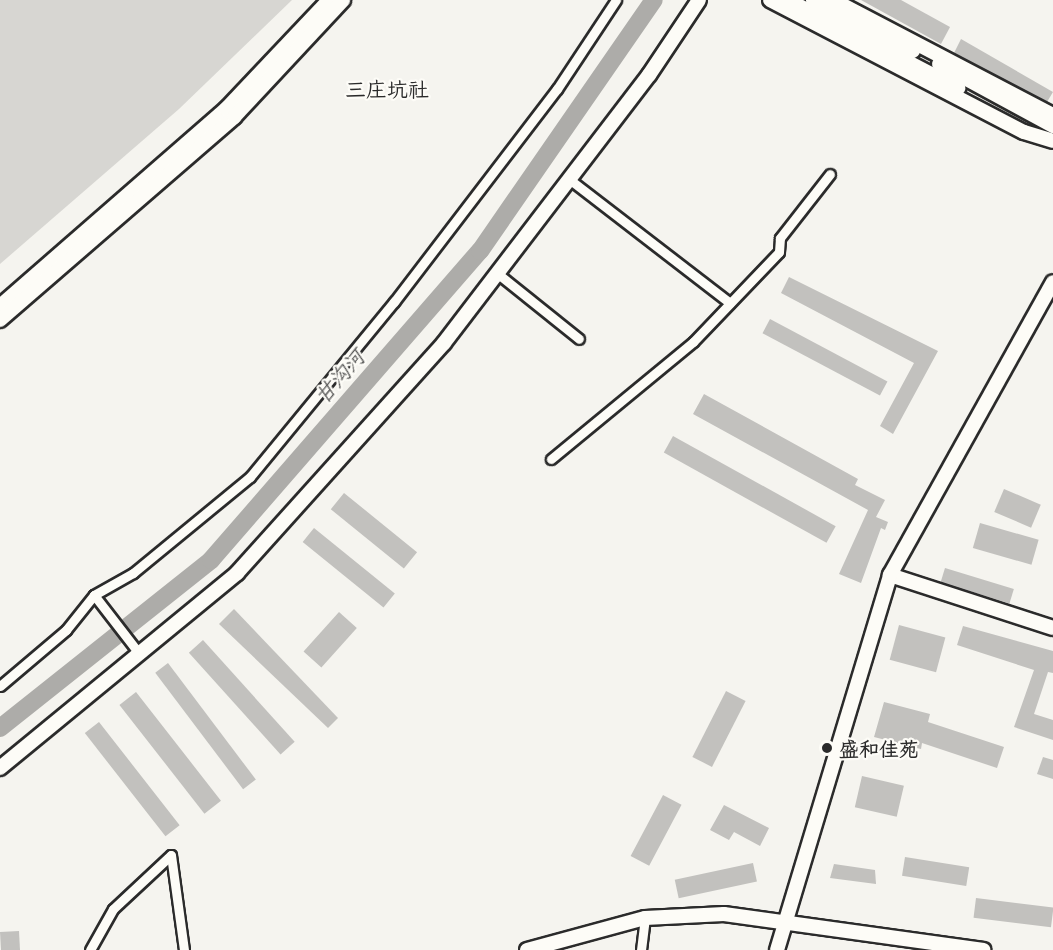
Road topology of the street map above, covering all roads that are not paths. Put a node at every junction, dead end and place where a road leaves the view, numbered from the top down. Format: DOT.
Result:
graph roads {
  1 [pos="329,0"];
  2 [pos="344,0"];
  3 [pos="616,0"];
  4 [pos="699,0"];
  5 [pos="770,0"];
  6 [pos="787,0"];
  7 [pos="813,0"];
  8 [pos="833,0"];
  9 [pos="909,55"];
  10 [pos="1053,115"];
  11 [pos="1053,126"];
  12 [pos="1053,134"];
  13 [pos="1053,141"];
  14 [pos="830,174"];
  15 [pos="569,179"];
  16 [pos="497,273"];
  17 [pos="1053,282"];
  18 [pos="730,303"];
  19 [pos="0,306"];
  20 [pos="0,320"];
  21 [pos="579,339"];
  22 [pos="551,459"];
  23 [pos="890,574"];
  24 [pos="94,595"];
  25 [pos="1053,628"];
  26 [pos="133,646"];
  27 [pos="0,686"];
  28 [pos="0,768"];
  29 [pos="645,918"];
  30 [pos="784,923"];
  31 [pos="90,950"];
  32 [pos="184,950"];
  33 [pos="527,950"];
  34 [pos="641,950"];
  35 [pos="777,950"];
  36 [pos="984,950"];
  1 -- 19 [label="street"];
  2 -- 20 [label="street"];
  3 -- 24 [label="street"];
  4 -- 15 [label="street"];
  5 -- 13 [label="street"];
  6 -- 9 [label="main road"];
  7 -- 9 [label="main road"];
  8 -- 10 [label="street"];
  9 -- 11 [label="street"];
  9 -- 12 [label="street"];
  14 -- 18 [label="street"];
  15 -- 16 [label="street"];
  15 -- 18 [label="street"];
  16 -- 21 [label="street"];
  16 -- 26 [label="street"];
  17 -- 23 [label="street"];
  18 -- 22 [label="street"];
  23 -- 25 [label="street"];
  23 -- 30 [label="street"];
  24 -- 26 [label="street"];
  24 -- 27 [label="street"];
  26 -- 28 [label="street"];
  29 -- 30 [label="street"];
  29 -- 33 [label="street"];
  29 -- 34 [label="street"];
  30 -- 35 [label="street"];
  30 -- 36 [label="street"];
  31 -- 32 [label="street"];
}
